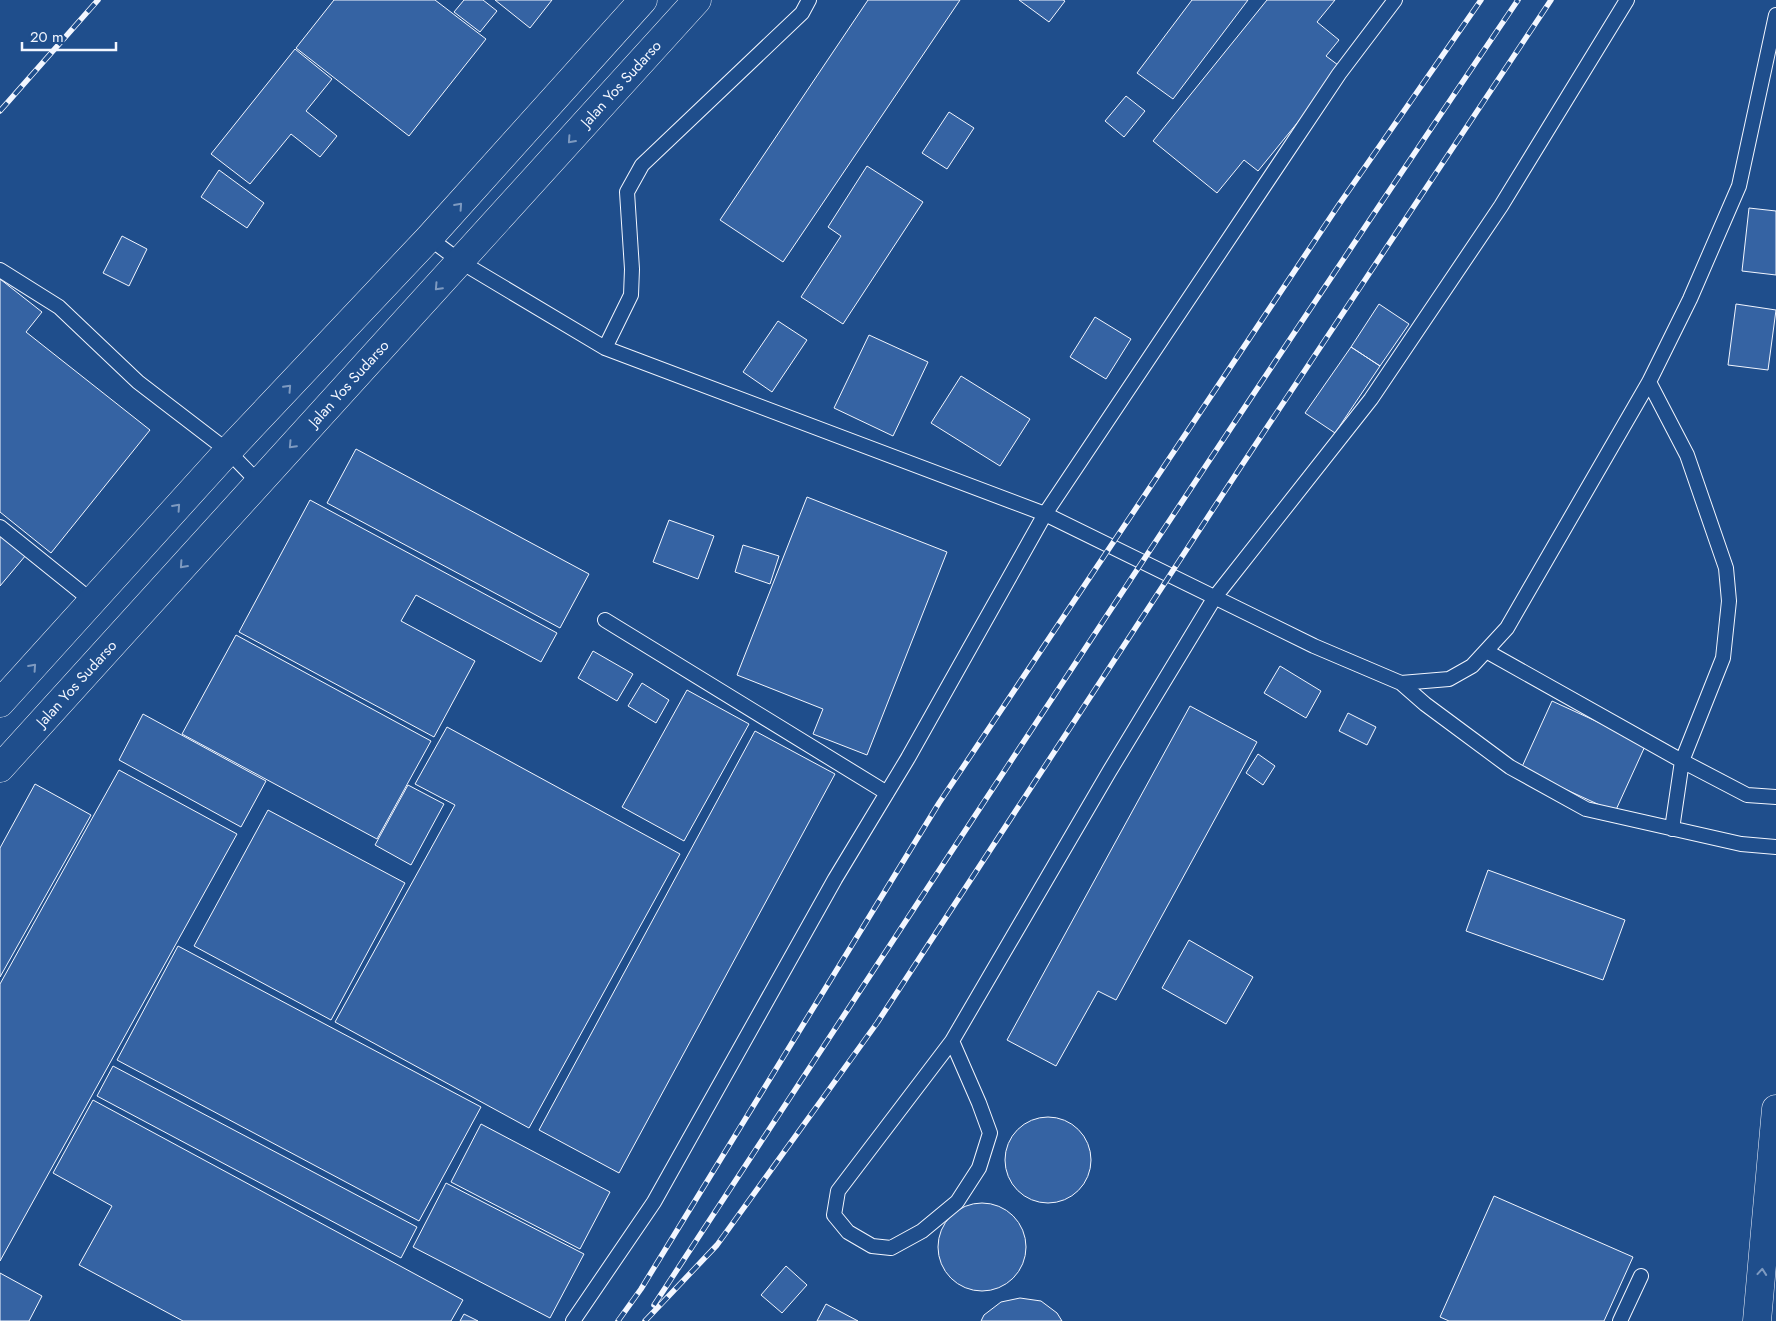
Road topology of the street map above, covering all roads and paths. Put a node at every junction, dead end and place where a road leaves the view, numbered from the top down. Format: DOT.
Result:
graph roads {
  1 [pos="643,0"];
  2 [pos="697,0"];
  3 [pos="809,0"];
  4 [pos="1395,0"];
  5 [pos="1627,0"];
  6 [pos="1776,15"];
  7 [pos="429,238"];
  8 [pos="461,262"];
  9 [pos="0,270"];
  10 [pos="604,348"];
  11 [pos="1648,382"];
  12 [pos="228,451"];
  13 [pos="258,482"];
  14 [pos="1045,514"];
  15 [pos="0,527"];
  16 [pos="1216,596"];
  17 [pos="92,601"];
  18 [pos="605,620"];
  19 [pos="1486,651"];
  20 [pos="1401,683"];
  21 [pos="0,703"];
  22 [pos="1682,761"];
  23 [pos="0,768"];
  24 [pos="887,793"];
  25 [pos="1776,797"];
  26 [pos="1672,829"];
  27 [pos="1776,846"];
  28 [pos="952,1041"];
  29 [pos="1776,1109"];
  30 [pos="1641,1276"];
  31 [pos="573,1321"];
  32 [pos="1620,1321"];
  33 [pos="1757,1321"];
  7 -- 1 [label="highway, one-way"];
  2 -- 8 [label="highway, Jalan Yos Sudarso, one-way"];
  3 -- 10 [label="lane"];
  4 -- 14 [label="lane"];
  5 -- 16 [label="lane"];
  6 -- 11 [label="lane"];
  7 -- 8 [label="lane"];
  12 -- 7 [label="highway, one-way"];
  8 -- 10 [label="lane"];
  8 -- 13 [label="highway, Jalan Yos Sudarso, one-way"];
  9 -- 12 [label="lane"];
  10 -- 14 [label="lane"];
  11 -- 19 [label="lane"];
  11 -- 22 [label="lane"];
  12 -- 13 [label="lane"];
  17 -- 12 [label="highway, one-way"];
  13 -- 23 [label="highway, Jalan Yos Sudarso, one-way"];
  14 -- 16 [label="lane"];
  14 -- 24 [label="lane"];
  15 -- 17 [label="lane"];
  16 -- 20 [label="lane"];
  16 -- 28 [label="lane"];
  21 -- 17 [label="highway, one-way"];
  18 -- 24 [label="lane"];
  19 -- 20 [label="lane"];
  19 -- 22 [label="lane"];
  20 -- 26 [label="lane"];
  22 -- 25 [label="lane"];
  22 -- 26 [label="lane"];
  24 -- 31 [label="lane"];
  26 -- 27 [label="lane"];
  28 -- 28 [label="lane"];
  33 -- 29 [label="highway, one-way"];
  30 -- 32 [label="lane"];
}
